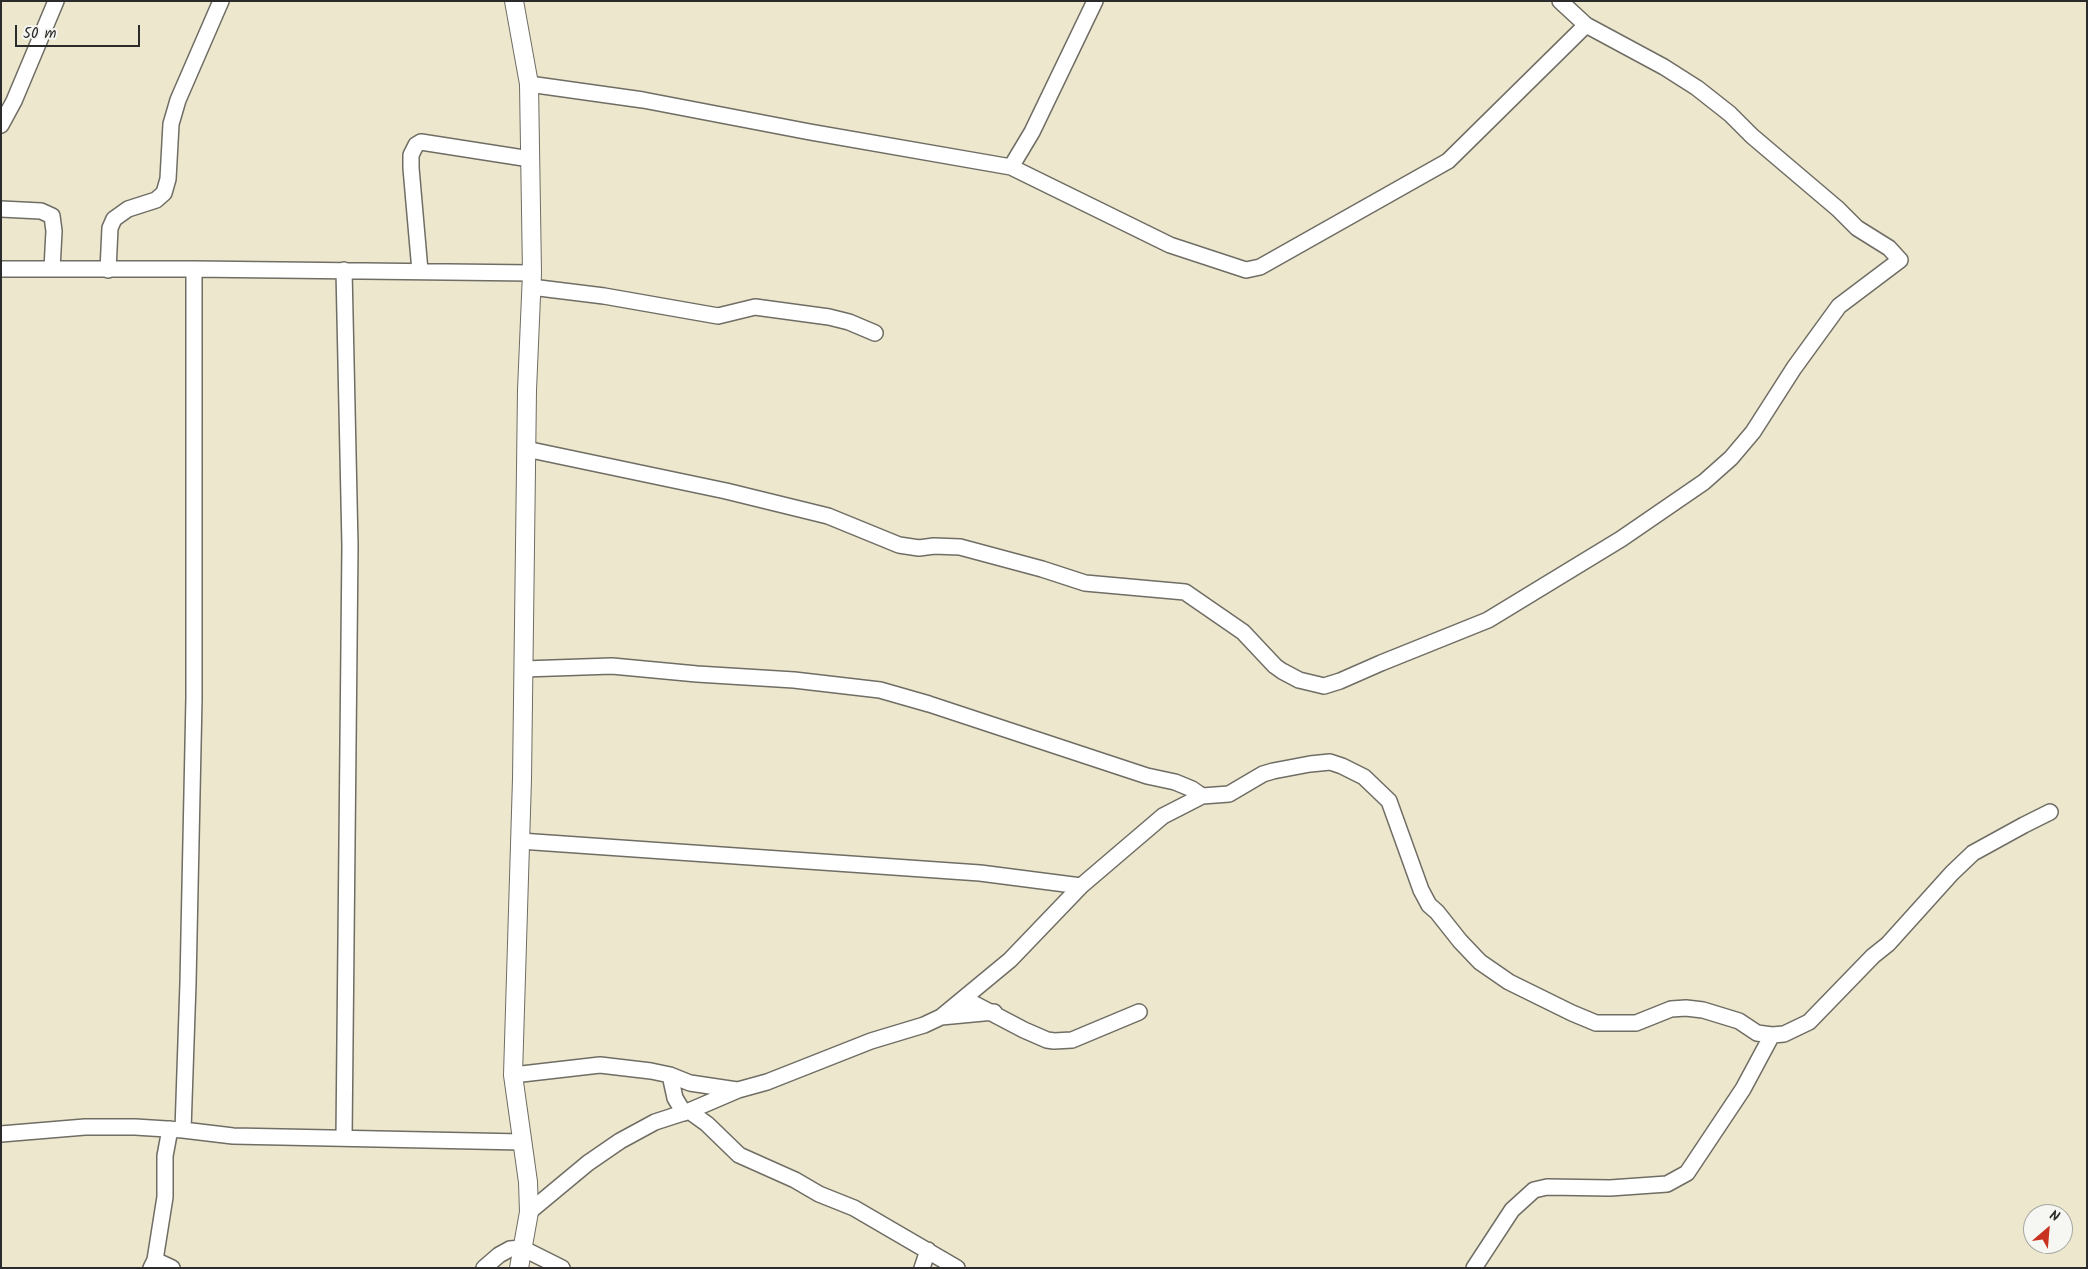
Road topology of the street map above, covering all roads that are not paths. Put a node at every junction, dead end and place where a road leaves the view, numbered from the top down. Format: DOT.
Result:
graph roads {
  1 [pos="56,1"];
  2 [pos="221,1"];
  3 [pos="514,1"];
  4 [pos="1095,1"];
  5 [pos="1560,1"];
  6 [pos="1586,25"];
  7 [pos="529,84"];
  8 [pos="1,125"];
  9 [pos="530,159"];
  10 [pos="1011,166"];
  11 [pos="1,209"];
  12 [pos="52,269"];
  13 [pos="194,269"];
  14 [pos="1,270"];
  15 [pos="108,270"];
  16 [pos="344,270"];
  17 [pos="420,271"];
  18 [pos="532,280"];
  19 [pos="875,333"];
  20 [pos="526,449"];
  21 [pos="524,669"];
  22 [pos="1202,796"];
  23 [pos="2050,812"];
  24 [pos="520,841"];
  25 [pos="1081,886"];
  26 [pos="965,998"];
  27 [pos="994,1012"];
  28 [pos="1139,1012"];
  29 [pos="941,1017"];
  30 [pos="1772,1035"];
  31 [pos="512,1075"];
  32 [pos="670,1075"];
  33 [pos="738,1090"];
  34 [pos="687,1112"];
  35 [pos="176,1129"];
  36 [pos="1,1134"];
  37 [pos="344,1138"];
  38 [pos="522,1142"];
  39 [pos="529,1212"];
  40 [pos="522,1248"];
  41 [pos="928,1250"];
  42 [pos="153,1264"];
  43 [pos="172,1268"];
  44 [pos="484,1268"];
  45 [pos="519,1268"];
  46 [pos="562,1268"];
  47 [pos="922,1268"];
  48 [pos="957,1268"];
  49 [pos="1474,1268"];
  1 -- 8 [label="street"];
  2 -- 15 [label="street"];
  3 -- 7 [label="street"];
  4 -- 10 [label="street"];
  5 -- 6 [label="street"];
  6 -- 10 [label="street"];
  6 -- 20 [label="street"];
  7 -- 9 [label="street"];
  7 -- 10 [label="street"];
  9 -- 17 [label="street"];
  9 -- 18 [label="street"];
  11 -- 12 [label="street"];
  12 -- 14 [label="street"];
  12 -- 15 [label="street"];
  13 -- 15 [label="street"];
  13 -- 16 [label="street"];
  13 -- 35 [label="street"];
  16 -- 17 [label="street"];
  16 -- 37 [label="street"];
  17 -- 18 [label="street"];
  18 -- 19 [label="street"];
  18 -- 20 [label="street"];
  20 -- 21 [label="street"];
  21 -- 22 [label="street"];
  21 -- 24 [label="street"];
  22 -- 25 [label="street"];
  22 -- 30 [label="street"];
  23 -- 30 [label="street"];
  24 -- 25 [label="street"];
  24 -- 31 [label="street"];
  25 -- 26 [label="street"];
  26 -- 27 [label="street"];
  26 -- 29 [label="street"];
  27 -- 28 [label="street"];
  27 -- 29 [label="street"];
  29 -- 33 [label="street"];
  30 -- 49 [label="street"];
  31 -- 32 [label="street"];
  31 -- 38 [label="street"];
  32 -- 33 [label="street"];
  32 -- 34 [label="street"];
  33 -- 34 [label="street"];
  34 -- 39 [label="street"];
  34 -- 41 [label="street"];
  35 -- 36 [label="street"];
  35 -- 37 [label="street"];
  35 -- 42 [label="street"];
  37 -- 38 [label="street"];
  38 -- 39 [label="street"];
  39 -- 40 [label="street"];
  40 -- 44 [label="street"];
  40 -- 45 [label="street"];
  40 -- 46 [label="street"];
  41 -- 47 [label="street"];
  41 -- 48 [label="street"];
  42 -- 43 [label="street"];
}
